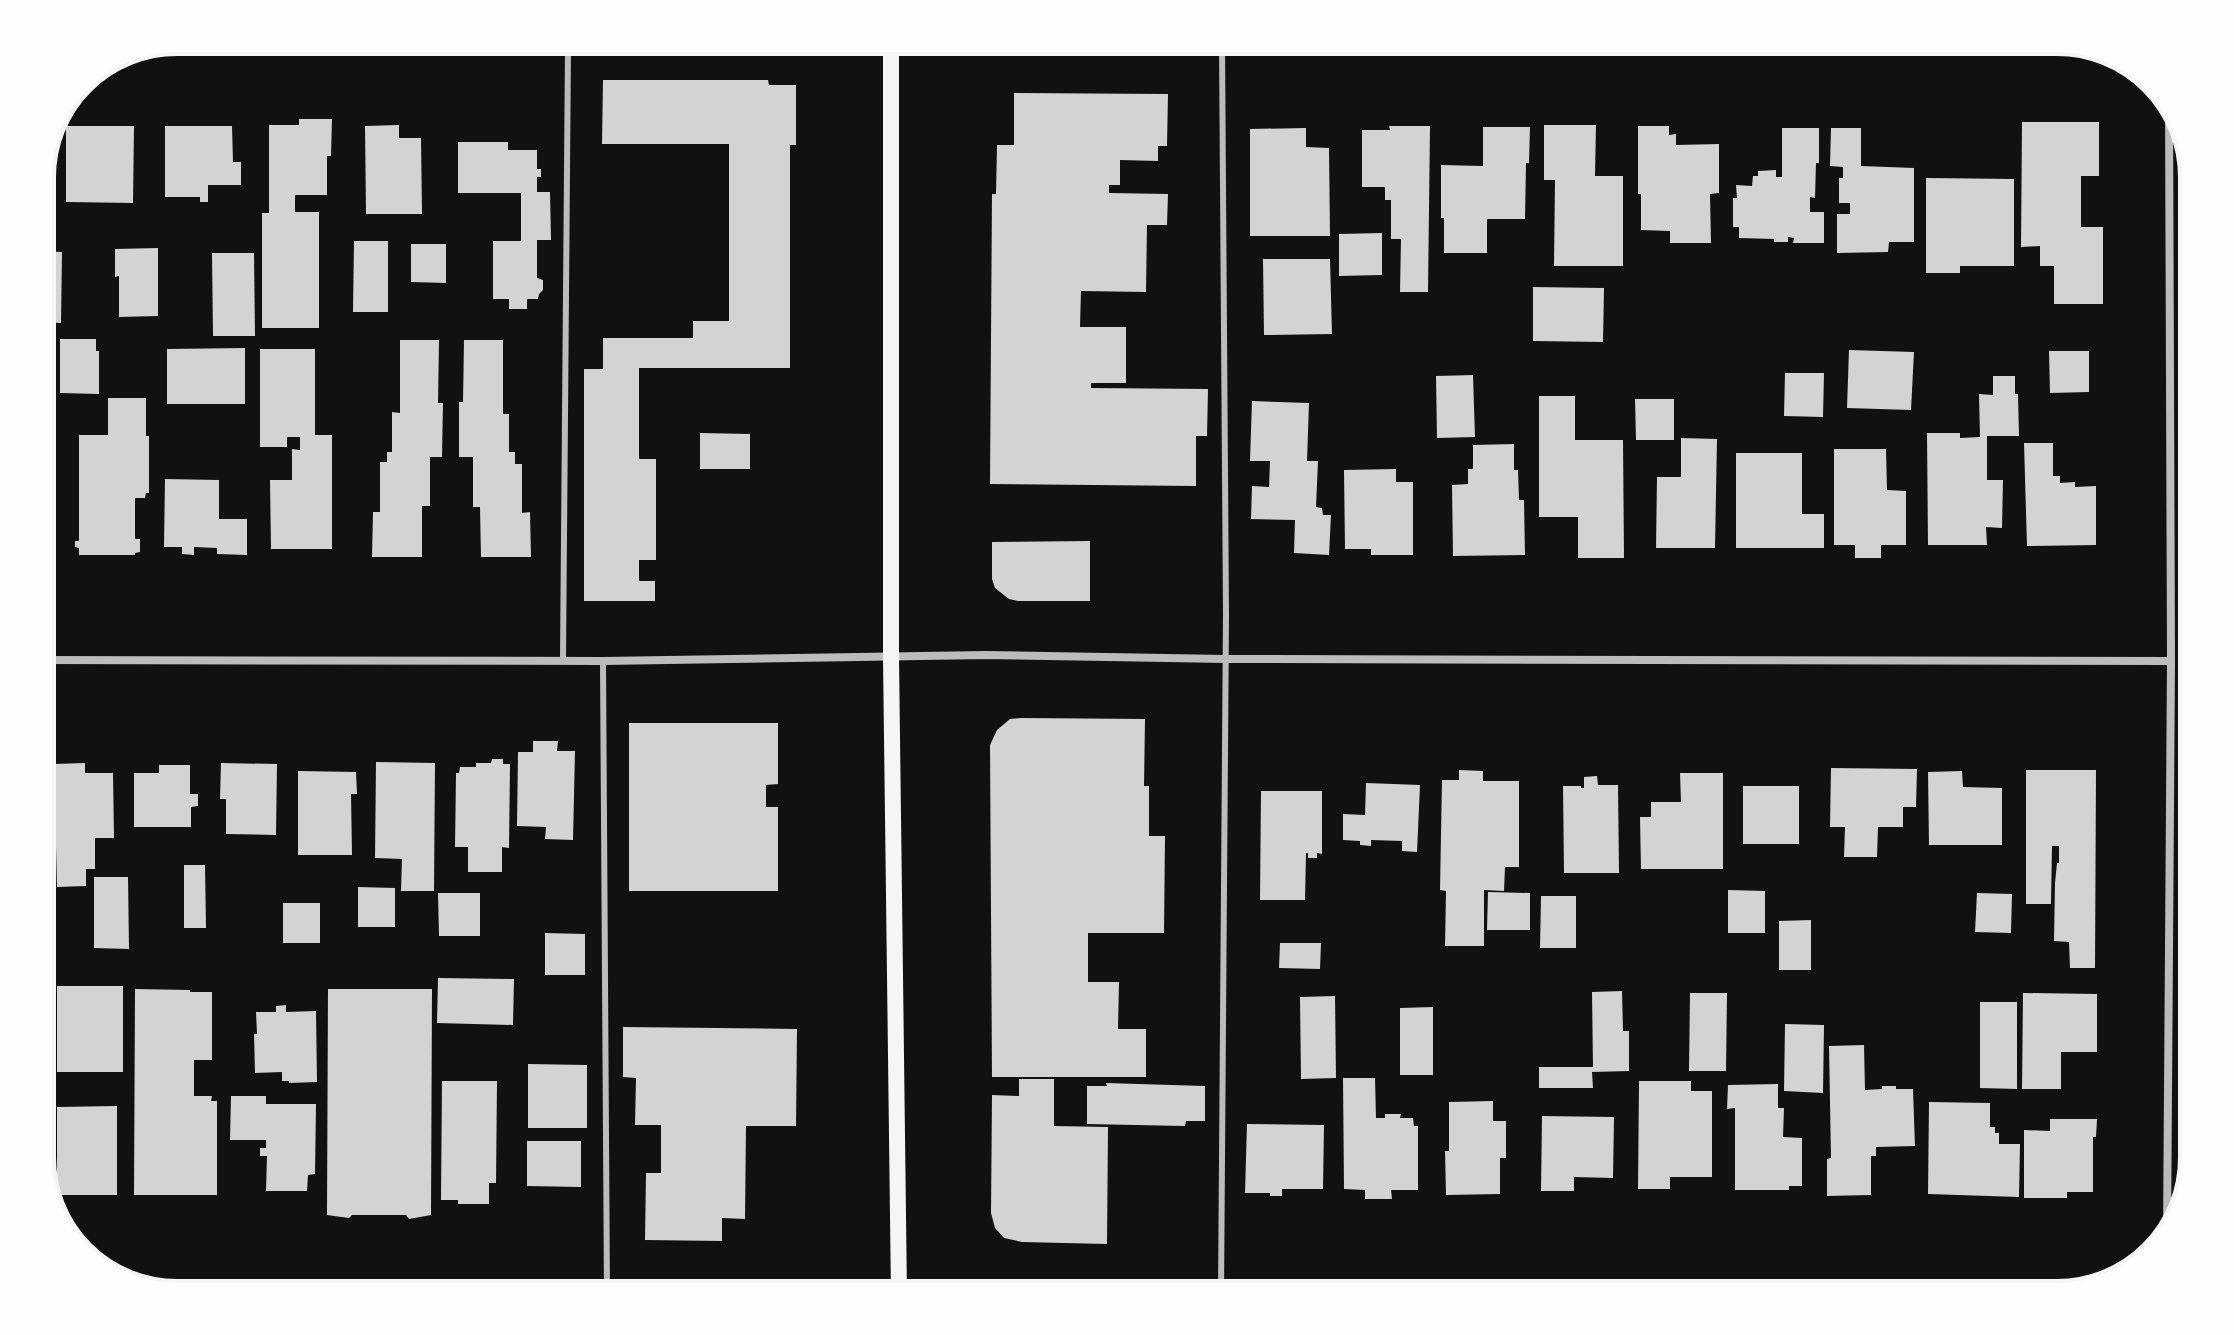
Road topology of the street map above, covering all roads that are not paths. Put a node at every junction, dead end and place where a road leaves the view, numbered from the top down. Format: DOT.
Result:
graph roads {
  1 [pos="568,54"];
  2 [pos="891,54"];
  3 [pos="1222,54"];
  4 [pos="2169,127"];
  5 [pos="891,657"];
  6 [pos="1226,659"];
  7 [pos="54,660"];
  8 [pos="563,660"];
  9 [pos="603,661"];
  10 [pos="2171,661"];
  11 [pos="2167,1213"];
  12 [pos="607,1281"];
  13 [pos="899,1281"];
  14 [pos="1221,1281"];
  1 -- 8 [label="lane"];
  2 -- 5 [label="main road"];
  3 -- 6 [label="lane"];
  4 -- 10 [label="street"];
  5 -- 6 [label="street"];
  5 -- 9 [label="street"];
  5 -- 13 [label="main road"];
  6 -- 10 [label="street"];
  6 -- 14 [label="lane"];
  7 -- 8 [label="street"];
  8 -- 9 [label="street"];
  9 -- 12 [label="lane"];
  10 -- 11 [label="street"];
}
